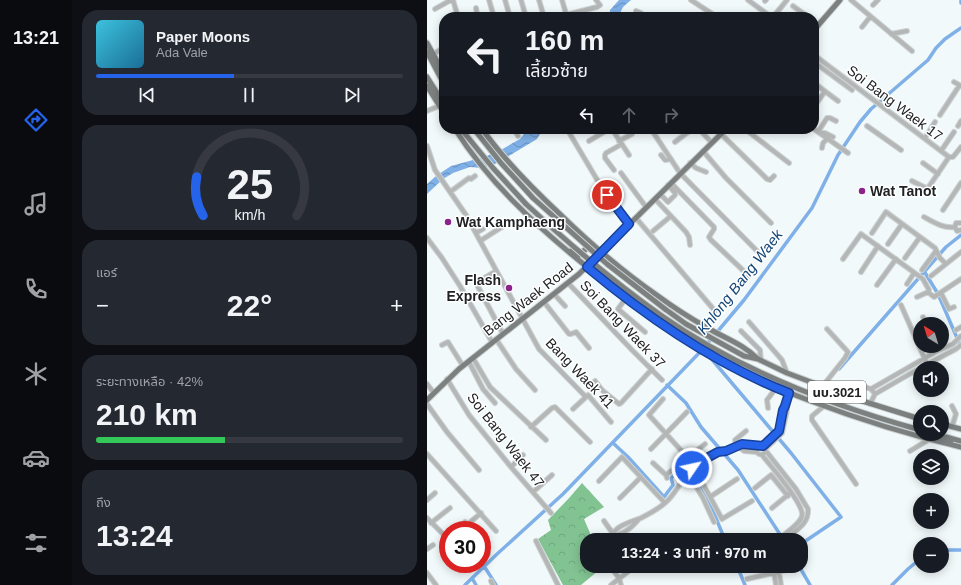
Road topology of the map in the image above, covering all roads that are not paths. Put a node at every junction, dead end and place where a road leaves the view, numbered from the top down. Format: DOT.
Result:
graph roads {
  1 [pos="452,0"];
  2 [pos="489,0"];
  3 [pos="505,0"];
  4 [pos="521,0"];
  5 [pos="539,0"];
  6 [pos="562,0"];
  7 [pos="597,0"];
  8 [pos="691,0"];
  9 [pos="748,0"];
  10 [pos="787,0"];
  11 [pos="840,0"];
  12 [pos="851,0"];
  13 [pos="878,0"];
  14 [pos="873,5"];
  15 [pos="793,6"];
  16 [pos="476,8"];
  17 [pos="435,9"];
  18 [pos="635,11"];
  19 [pos="456,12"];
  20 [pos="477,12"];
  21 [pos="493,12"];
  22 [pos="509,12"];
  23 [pos="525,12"];
  24 [pos="543,12"];
  25 [pos="566,12"];
  26 [pos="582,12"];
  27 [pos="638,12"];
  28 [pos="709,12"];
  29 [pos="765,12"];
  30 [pos="776,12"];
  31 [pos="801,12"];
  32 [pos="870,17"];
  33 [pos="819,20"];
  34 [pos="862,26"];
  35 [pos="907,31"];
  36 [pos="891,34"];
  37 [pos="427,43"];
  38 [pos="912,51"];
  39 [pos="430,53"];
  40 [pos="819,59"];
  41 [pos="439,66"];
  42 [pos="819,66"];
  43 [pos="439,73"];
  44 [pos="427,77"];
  45 [pos="953,82"];
  46 [pos="427,86"];
  47 [pos="960,86"];
  48 [pos="819,87"];
  49 [pos="853,90"];
  50 [pos="823,94"];
  51 [pos="439,99"];
  52 [pos="819,100"];
  53 [pos="439,101"];
  54 [pos="838,101"];
  55 [pos="439,106"];
  56 [pos="427,111"];
  57 [pos="940,115"];
  58 [pos="836,121"];
  59 [pos="961,121"];
  60 [pos="935,122"];
  61 [pos="867,126"];
  62 [pos="958,126"];
  63 [pos="819,129"];
  64 [pos="819,132"];
  65 [pos="954,132"];
  66 [pos="819,133"];
  67 [pos="458,134"];
  68 [pos="465,134"];
  69 [pos="479,134"];
  70 [pos="484,134"];
  71 [pos="570,134"];
  72 [pos="601,134"];
  73 [pos="615,134"];
  74 [pos="632,134"];
  75 [pos="654,134"];
  76 [pos="685,134"];
  77 [pos="704,134"];
  78 [pos="721,134"];
  79 [pos="751,134"];
  80 [pos="833,137"];
  81 [pos="925,138"];
  82 [pos="827,139"];
  83 [pos="589,141"];
  84 [pos="675,142"];
  85 [pos="620,143"];
  86 [pos="712,143"];
  87 [pos="490,145"];
  88 [pos="427,146"];
  89 [pos="961,147"];
  90 [pos="822,148"];
  91 [pos="901,150"];
  92 [pos="703,151"];
  93 [pos="941,151"];
  94 [pos="848,153"];
  95 [pos="629,155"];
  96 [pos="661,155"];
  97 [pos="949,157"];
  98 [pos="671,159"];
  99 [pos="503,161"];
  100 [pos="789,163"];
  101 [pos="691,164"];
  102 [pos="923,164"];
  103 [pos="614,170"];
  104 [pos="706,172"];
  105 [pos="621,173"];
  106 [pos="680,173"];
  107 [pos="938,174"];
  108 [pos="475,176"];
  109 [pos="774,176"];
  110 [pos="912,181"];
  111 [pos="961,183"];
  112 [pos="670,184"];
  113 [pos="450,192"];
  114 [pos="660,194"];
  115 [pos="655,198"];
  116 [pos="646,207"];
  117 [pos="943,210"];
  118 [pos="671,216"];
  119 [pos="924,217"];
  120 [pos="636,218"];
  121 [pos="961,222"];
  122 [pos="771,223"];
  123 [pos="629,224"];
  124 [pos="902,224"];
  125 [pos="505,225"];
  126 [pos="955,227"];
  127 [pos="575,228"];
  128 [pos="483,229"];
  129 [pos="653,231"];
  130 [pos="961,231"];
  131 [pos="873,233"];
  132 [pos="476,234"];
  133 [pos="920,237"];
  134 [pos="427,238"];
  135 [pos="480,241"];
  136 [pos="560,244"];
  137 [pos="888,244"];
  138 [pos="690,245"];
  139 [pos="878,246"];
  140 [pos="757,251"];
  141 [pos="961,252"];
  142 [pos="602,253"];
  143 [pos="938,255"];
  144 [pos="843,258"];
  145 [pos="905,258"];
  146 [pos="896,259"];
  147 [pos="946,264"];
  148 [pos="616,265"];
  149 [pos="587,267"];
  150 [pos="922,270"];
  151 [pos="496,272"];
  152 [pos="861,272"];
  153 [pos="916,274"];
  154 [pos="749,276"];
  155 [pos="931,276"];
  156 [pos="961,279"];
  157 [pos="604,281"];
  158 [pos="568,283"];
  159 [pos="907,284"];
  160 [pos="877,285"];
  161 [pos="928,292"];
  162 [pos="941,293"];
  163 [pos="554,294"];
  164 [pos="917,297"];
  165 [pos="626,298"];
  166 [pos="544,302"];
  167 [pos="901,305"];
  168 [pos="565,306"];
  169 [pos="954,307"];
  170 [pos="715,311"];
  171 [pos="522,319"];
  172 [pos="749,322"];
  173 [pos="961,327"];
  174 [pos="827,329"];
  175 [pos="956,330"];
  176 [pos="741,331"];
  177 [pos="645,332"];
  178 [pos="503,334"];
  179 [pos="961,336"];
  180 [pos="494,341"];
  181 [pos="443,345"];
  182 [pos="961,345"];
  183 [pos="949,346"];
  184 [pos="589,348"];
  185 [pos="934,353"];
  186 [pos="938,353"];
  187 [pos="940,357"];
  188 [pos="473,358"];
  189 [pos="925,358"];
  190 [pos="759,360"];
  191 [pos="926,361"];
  192 [pos="933,361"];
  193 [pos="469,362"];
  194 [pos="463,366"];
  195 [pos="652,369"];
  196 [pos="913,372"];
  197 [pos="787,373"];
  198 [pos="447,379"];
  199 [pos="662,380"];
  200 [pos="595,381"];
  201 [pos="427,384"];
  202 [pos="822,387"];
  203 [pos="776,388"];
  204 [pos="871,389"];
  205 [pos="535,390"];
  206 [pos="433,393"];
  207 [pos="789,393"];
  208 [pos="875,394"];
  209 [pos="586,397"];
  210 [pos="663,399"];
  211 [pos="856,399"];
  212 [pos="427,400"];
  213 [pos="495,403"];
  214 [pos="427,404"];
  215 [pos="870,404"];
  216 [pos="824,406"];
  217 [pos="952,406"];
  218 [pos="767,408"];
  219 [pos="573,409"];
  220 [pos="687,412"];
  221 [pos="913,417"];
  222 [pos="611,422"];
  223 [pos="949,426"];
  224 [pos="531,427"];
  225 [pos="952,427"];
  226 [pos="913,428"];
  227 [pos="961,429"];
  228 [pos="746,431"];
  229 [pos="913,433"];
  230 [pos="666,434"];
  231 [pos="949,438"];
  232 [pos="546,440"];
  233 [pos="925,441"];
  234 [pos="944,441"];
  235 [pos="961,441"];
  236 [pos="590,442"];
  237 [pos="705,444"];
  238 [pos="738,446"];
  239 [pos="961,446"];
  240 [pos="764,448"];
  241 [pos="651,449"];
  242 [pos="910,451"];
  243 [pos="757,452"];
  244 [pos="427,454"];
  245 [pos="523,455"];
  246 [pos="762,455"];
  247 [pos="688,458"];
  248 [pos="653,463"];
  249 [pos="511,467"];
  250 [pos="694,468"];
  251 [pos="479,470"];
  252 [pos="688,473"];
  253 [pos="552,475"];
  254 [pos="641,477"];
  255 [pos="737,479"];
  256 [pos="599,481"];
  257 [pos="856,484"];
  258 [pos="755,488"];
  259 [pos="796,489"];
  260 [pos="533,492"];
  261 [pos="435,493"];
  262 [pos="790,494"];
  263 [pos="710,497"];
  264 [pos="620,498"];
  265 [pos="427,500"];
  266 [pos="752,501"];
  267 [pos="665,503"];
  268 [pos="450,508"];
  269 [pos="772,508"];
  270 [pos="481,513"];
  271 [pos="551,513"];
  272 [pos="427,518"];
  273 [pos="639,519"];
  274 [pos="470,521"];
  275 [pos="604,521"];
  276 [pos="714,522"];
  277 [pos="431,523"];
  278 [pos="622,526"];
  279 [pos="439,530"];
  280 [pos="626,530"];
  281 [pos="496,531"];
  282 [pos="613,533"];
  283 [pos="615,533"];
  284 [pos="622,533"];
  285 [pos="789,533"];
  286 [pos="536,541"];
  287 [pos="433,545"];
  288 [pos="427,549"];
  289 [pos="427,573"];
  290 [pos="615,573"];
  291 [pos="626,573"];
  292 [pos="776,573"];
  293 [pos="779,573"];
  294 [pos="773,574"];
  295 [pos="619,578"];
  296 [pos="747,579"];
  297 [pos="436,585"];
  298 [pos="558,585"];
  299 [pos="611,585"];
  300 [pos="621,585"];
  301 [pos="776,585"];
  302 [pos="781,585"];
  1 -- 17 [label="street"];
  1 -- 19 [label="street"];
  2 -- 21 [label="street"];
  3 -- 22 [label="street"];
  4 -- 23 [label="street"];
  5 -- 24 [label="street"];
  6 -- 25 [label="street"];
  7 -- 26 [label="street"];
  8 -- 28 [label="street"];
  9 -- 29 [label="street"];
  10 -- 30 [label="street"];
  11 -- 33 [label="main road"];
  12 -- 32 [label="street"];
  13 -- 14 [label="street"];
  15 -- 31 [label="street"];
  16 -- 20 [label="street"];
  18 -- 27 [label="street"];
  32 -- 34 [label="street"];
  32 -- 36 [label="street"];
  35 -- 36 [label="street"];
  36 -- 38 [label="street"];
  37 -- 39 [label="main road"];
  39 -- 41 [label="main road"];
  39 -- 43 [label="main road"];
  40 -- 81 [label="street, Soi Bang Waek 17"];
  42 -- 49 [label="street"];
  44 -- 51 [label="main road"];
  45 -- 47 [label="street"];
  46 -- 53 [label="main road"];
  47 -- 57 [label="street"];
  48 -- 54 [label="street"];
  50 -- 52 [label="street"];
  55 -- 56 [label="street"];
  58 -- 63 [label="street"];
  59 -- 62 [label="street"];
  60 -- 81 [label="street"];
  61 -- 91 [label="street"];
  64 -- 80 [label="street"];
  65 -- 93 [label="street"];
  66 -- 82 [label="street"];
  67 -- 136 [label="main road, นบ.3021"];
  68 -- 226 [label="main road, นบ.3021, bridge"];
  69 -- 87 [label="main road, นบ.3021"];
  70 -- 87 [label="main road, นบ.3021"];
  71 -- 123 [label="street"];
  72 -- 83 [label="street"];
  73 -- 85 [label="street"];
  74 -- 85 [label="street"];
  75 -- 98 [label="street"];
  76 -- 84 [label="street"];
  77 -- 86 [label="street"];
  78 -- 86 [label="main road, Bang Waek Road"];
  78 -- 109 [label="street"];
  79 -- 100 [label="street"];
  81 -- 93 [label="street, Soi Bang Waek 17"];
  82 -- 90 [label="street"];
  82 -- 94 [label="street"];
  85 -- 95 [label="street"];
  85 -- 103 [label="street"];
  86 -- 92 [label="main road, Bang Waek Road"];
  87 -- 99 [label="main road, นบ.3021"];
  88 -- 113 [label="street, Bang Waek 41"];
  89 -- 97 [label="street, Soi Bang Waek 17"];
  92 -- 101 [label="main road, Bang Waek Road"];
  92 -- 122 [label="street"];
  93 -- 97 [label="street, Soi Bang Waek 17"];
  96 -- 98 [label="street"];
  97 -- 107 [label="street"];
  98 -- 106 [label="street"];
  99 -- 127 [label="main road, นบ.3021"];
  99 -- 190 [label="main road, นบ.3021, bridge"];
  101 -- 104 [label="street"];
  101 -- 106 [label="main road, Bang Waek Road"];
  102 -- 107 [label="street"];
  105 -- 116 [label="street"];
  106 -- 112 [label="main road, Bang Waek Road"];
  106 -- 140 [label="street"];
  107 -- 110 [label="street"];
  108 -- 113 [label="street"];
  111 -- 117 [label="street"];
  112 -- 114 [label="main road, Bang Waek Road"];
  112 -- 114 [label="street"];
  112 -- 154 [label="street"];
  113 -- 132 [label="street, Bang Waek 41"];
  114 -- 115 [label="main road, Bang Waek Road"];
  115 -- 116 [label="main road, Bang Waek Road"];
  115 -- 118 [label="street"];
  116 -- 120 [label="main road, Bang Waek Road"];
  118 -- 129 [label="street"];
  118 -- 138 [label="street"];
  119 -- 126 [label="street"];
  120 -- 123 [label="main road, Bang Waek Road"];
  120 -- 170 [label="street"];
  121 -- 126 [label="street"];
  123 -- 142 [label="main road, Bang Waek Road"];
  124 -- 131 [label="street"];
  124 -- 133 [label="street"];
  124 -- 137 [label="street"];
  125 -- 135 [label="street"];
  126 -- 130 [label="street"];
  127 -- 136 [label="main road"];
  127 -- 142 [label="main road, นบ.3021"];
  128 -- 132 [label="street"];
  132 -- 135 [label="street, Bang Waek 41"];
  133 -- 143 [label="street"];
  133 -- 145 [label="street"];
  134 -- 180 [label="street"];
  135 -- 151 [label="street, Bang Waek 41"];
  136 -- 149 [label="main road, นบ.3021"];
  139 -- 144 [label="street"];
  139 -- 146 [label="street"];
  139 -- 152 [label="street"];
  141 -- 147 [label="street"];
  142 -- 148 [label="main road, นบ.3021"];
  142 -- 149 [label="main road, Bang Waek Road"];
  143 -- 147 [label="street"];
  143 -- 150 [label="street"];
  146 -- 153 [label="street"];
  146 -- 160 [label="street"];
  147 -- 155 [label="street"];
  148 -- 157 [label="main road"];
  148 -- 190 [label="main road, นบ.3021"];
  149 -- 157 [label="main road, นบ.3021"];
  149 -- 158 [label="main road, Bang Waek Road"];
  151 -- 171 [label="street, Bang Waek 41"];
  151 -- 178 [label="street"];
  153 -- 159 [label="street"];
  153 -- 161 [label="street"];
  156 -- 162 [label="street"];
  157 -- 165 [label="main road, นบ.3021"];
  158 -- 163 [label="main road, Bang Waek Road"];
  158 -- 195 [label="street, Soi Bang Waek 37"];
  161 -- 162 [label="street"];
  161 -- 164 [label="street"];
  162 -- 169 [label="street"];
  163 -- 166 [label="main road, Bang Waek Road"];
  163 -- 168 [label="street"];
  165 -- 177 [label="street"];
  165 -- 203 [label="main road, นบ.3021"];
  166 -- 171 [label="main road, Bang Waek Road"];
  166 -- 184 [label="street"];
  167 -- 189 [label="street"];
  171 -- 178 [label="main road, Bang Waek Road"];
  171 -- 209 [label="street, Bang Waek 41"];
  172 -- 197 [label="street"];
  173 -- 175 [label="street"];
  174 -- 202 [label="street"];
  176 -- 190 [label="street"];
  178 -- 180 [label="main road, Bang Waek Road"];
  179 -- 183 [label="street"];
  180 -- 188 [label="main road, Bang Waek Road"];
  180 -- 205 [label="street"];
  181 -- 194 [label="street"];
  182 -- 187 [label="street"];
  185 -- 189 [label="street"];
  186 -- 187 [label="street"];
  187 -- 192 [label="street"];
  188 -- 193 [label="main road, Bang Waek Road"];
  188 -- 224 [label="street"];
  189 -- 191 [label="street"];
  189 -- 204 [label="street"];
  190 -- 197 [label="main road, นบ.3021"];
  193 -- 194 [label="main road, Bang Waek Road"];
  193 -- 213 [label="street"];
  194 -- 198 [label="main road, Bang Waek Road"];
  195 -- 199 [label="street, Soi Bang Waek 37"];
  195 -- 200 [label="street"];
  196 -- 208 [label="street"];
  197 -- 202 [label="main road, นบ.3021"];
  198 -- 206 [label="main road, Bang Waek Road"];
  198 -- 249 [label="street, Soi Bang Waek 47"];
  201 -- 206 [label="street"];
  202 -- 211 [label="main road, นบ.3021"];
  203 -- 207 [label="main road, นบ.3021"];
  203 -- 218 [label="street"];
  204 -- 208 [label="street"];
  204 -- 211 [label="street"];
  206 -- 212 [label="main road, Bang Waek Road"];
  207 -- 216 [label="main road, นบ.3021"];
  207 -- 240 [label="street"];
  208 -- 215 [label="street"];
  209 -- 219 [label="street"];
  209 -- 222 [label="street, Bang Waek 41"];
  210 -- 230 [label="street"];
  211 -- 215 [label="main road, นบ.3021"];
  214 -- 251 [label="street"];
  215 -- 221 [label="main road, นบ.3021"];
  216 -- 229 [label="main road, นบ.3021"];
  216 -- 257 [label="street"];
  217 -- 225 [label="street"];
  220 -- 230 [label="street"];
  223 -- 225 [label="main road"];
  224 -- 232 [label="street"];
  224 -- 236 [label="street"];
  225 -- 227 [label="main road"];
  228 -- 238 [label="street"];
  230 -- 241 [label="street"];
  230 -- 247 [label="street"];
  231 -- 235 [label="main road"];
  233 -- 242 [label="street"];
  234 -- 239 [label="main road, นบ.3021"];
  237 -- 247 [label="street"];
  238 -- 240 [label="street"];
  238 -- 243 [label="street"];
  238 -- 250 [label="street"];
  240 -- 243 [label="street"];
  240 -- 246 [label="street"];
  240 -- 259 [label="street"];
  243 -- 246 [label="street"];
  244 -- 270 [label="street"];
  245 -- 249 [label="street"];
  246 -- 262 [label="street"];
  247 -- 248 [label="street"];
  247 -- 250 [label="street"];
  249 -- 260 [label="street, Soi Bang Waek 47"];
  250 -- 252 [label="street"];
  250 -- 263 [label="street"];
  252 -- 267 [label="street"];
  252 -- 276 [label="street"];
  253 -- 260 [label="street"];
  254 -- 256 [label="street"];
  254 -- 264 [label="street"];
  254 -- 267 [label="street"];
  255 -- 263 [label="street"];
  258 -- 262 [label="street"];
  259 -- 262 [label="street"];
  259 -- 285 [label="street"];
  260 -- 271 [label="street, Soi Bang Waek 47"];
  261 -- 265 [label="street"];
  262 -- 269 [label="street"];
  262 -- 285 [label="street"];
  263 -- 266 [label="street"];
  267 -- 273 [label="street"];
  268 -- 277 [label="street"];
  270 -- 274 [label="street"];
  270 -- 281 [label="street"];
  272 -- 277 [label="street"];
  273 -- 278 [label="street"];
  273 -- 280 [label="street"];
  275 -- 282 [label="street"];
  277 -- 279 [label="street"];
  278 -- 280 [label="street"];
  278 -- 283 [label="street"];
  280 -- 284 [label="street"];
  286 -- 298 [label="street"];
  287 -- 288 [label="street"];
  289 -- 297 [label="street"];
  290 -- 295 [label="street"];
  291 -- 295 [label="street"];
  292 -- 294 [label="street"];
  293 -- 302 [label="street"];
  294 -- 296 [label="street"];
  294 -- 301 [label="street"];
  295 -- 299 [label="street"];
  295 -- 300 [label="street"];
}
